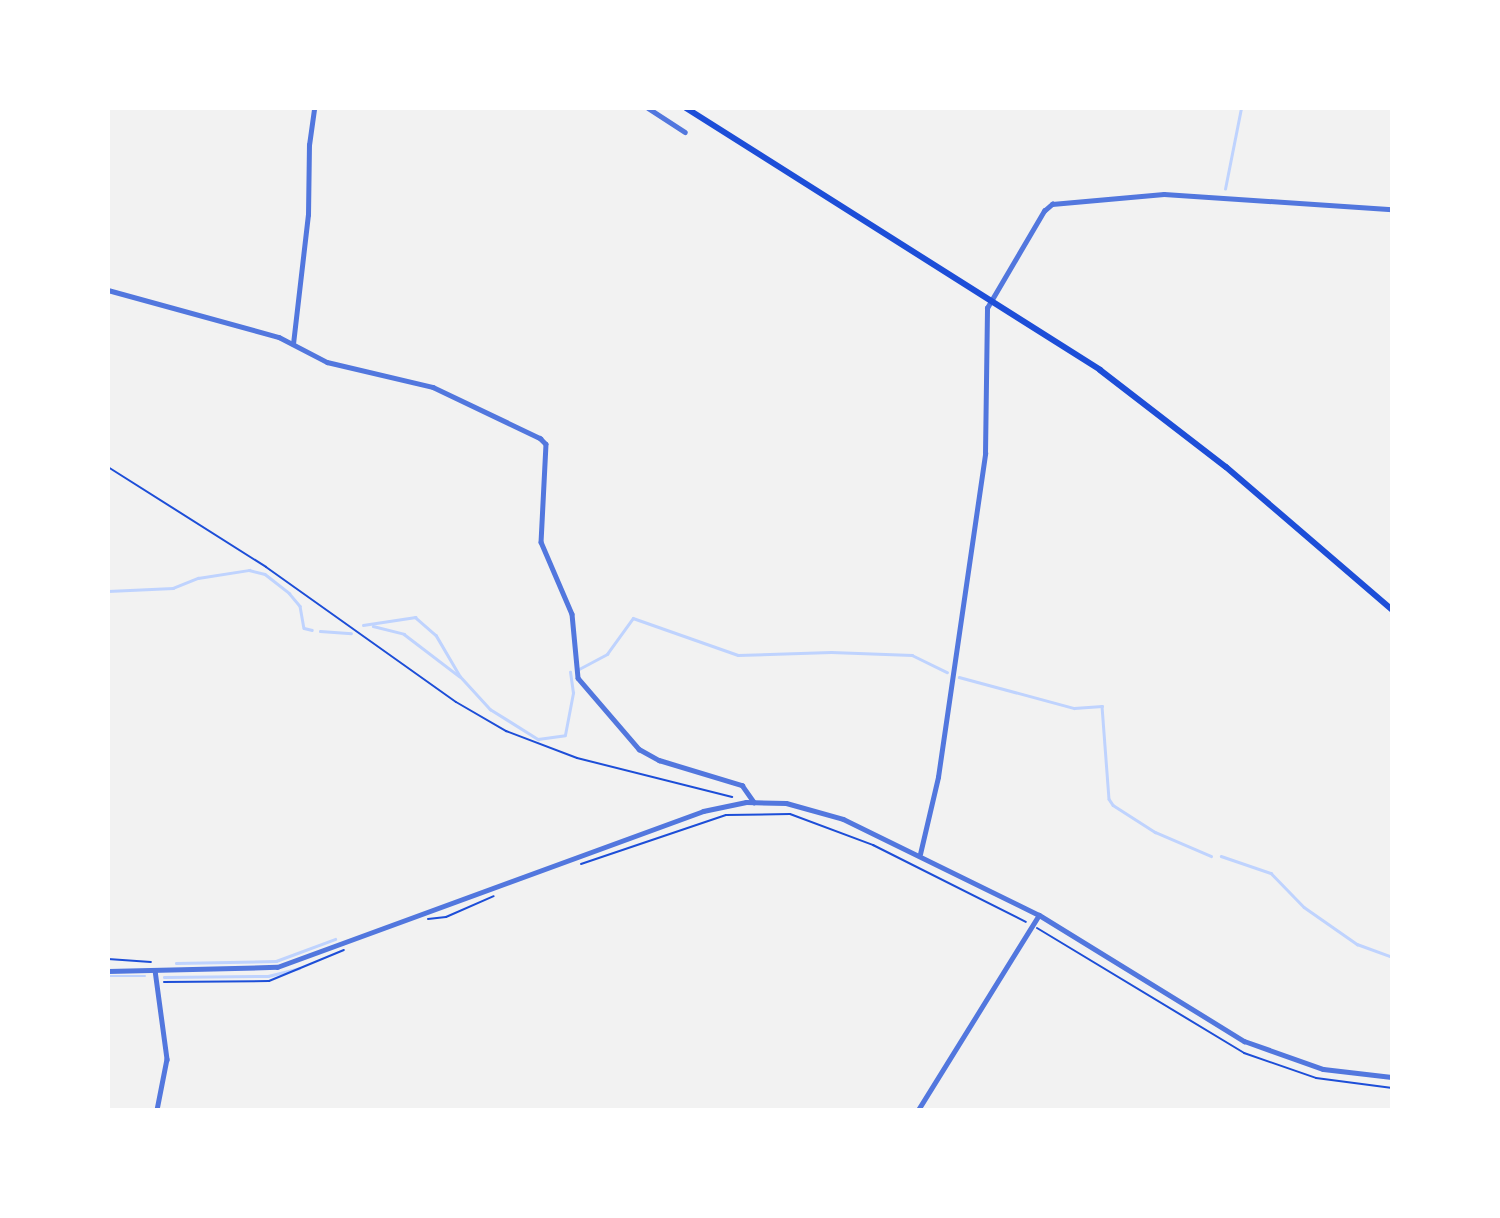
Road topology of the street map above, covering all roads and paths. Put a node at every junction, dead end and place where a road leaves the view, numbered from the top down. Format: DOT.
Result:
graph roads {
  1 [pos="314,108"];
  2 [pos="648,108"];
  3 [pos="686,108"];
  4 [pos="685,132"];
  5 [pos="1391,209"];
  6 [pos="108,290"];
  7 [pos="993,299"];
  8 [pos="292,332"];
  9 [pos="279,337"];
  10 [pos="293,345"];
  11 [pos="108,467"];
  12 [pos="1391,610"];
  13 [pos="728,794"];
  14 [pos="754,802"];
  15 [pos="737,813"];
  16 [pos="920,854"];
  17 [pos="1039,915"];
  18 [pos="1032,925"];
  19 [pos="108,959"];
  20 [pos="155,970"];
  21 [pos="108,971"];
  22 [pos="1391,1077"];
  23 [pos="1391,1088"];
  24 [pos="157,1110"];
  25 [pos="918,1110"];
  1 -- 8 [label="street"];
  2 -- 4 [label="street"];
  3 -- 7 [label="main road"];
  5 -- 7 [label="street"];
  6 -- 9 [label="street"];
  7 -- 12 [label="main road"];
  7 -- 16 [label="street"];
  8 -- 9 [label="street"];
  8 -- 10 [label="street"];
  9 -- 10 [label="street"];
  10 -- 14 [label="street"];
  11 -- 13 [label="path"];
  14 -- 16 [label="street"];
  14 -- 20 [label="street"];
  15 -- 18 [label="path"];
  16 -- 17 [label="street"];
  17 -- 18 [label="street"];
  17 -- 22 [label="street"];
  18 -- 23 [label="path"];
  18 -- 25 [label="street"];
  19 -- 20 [label="path"];
  20 -- 21 [label="street"];
  20 -- 24 [label="street"];
}
